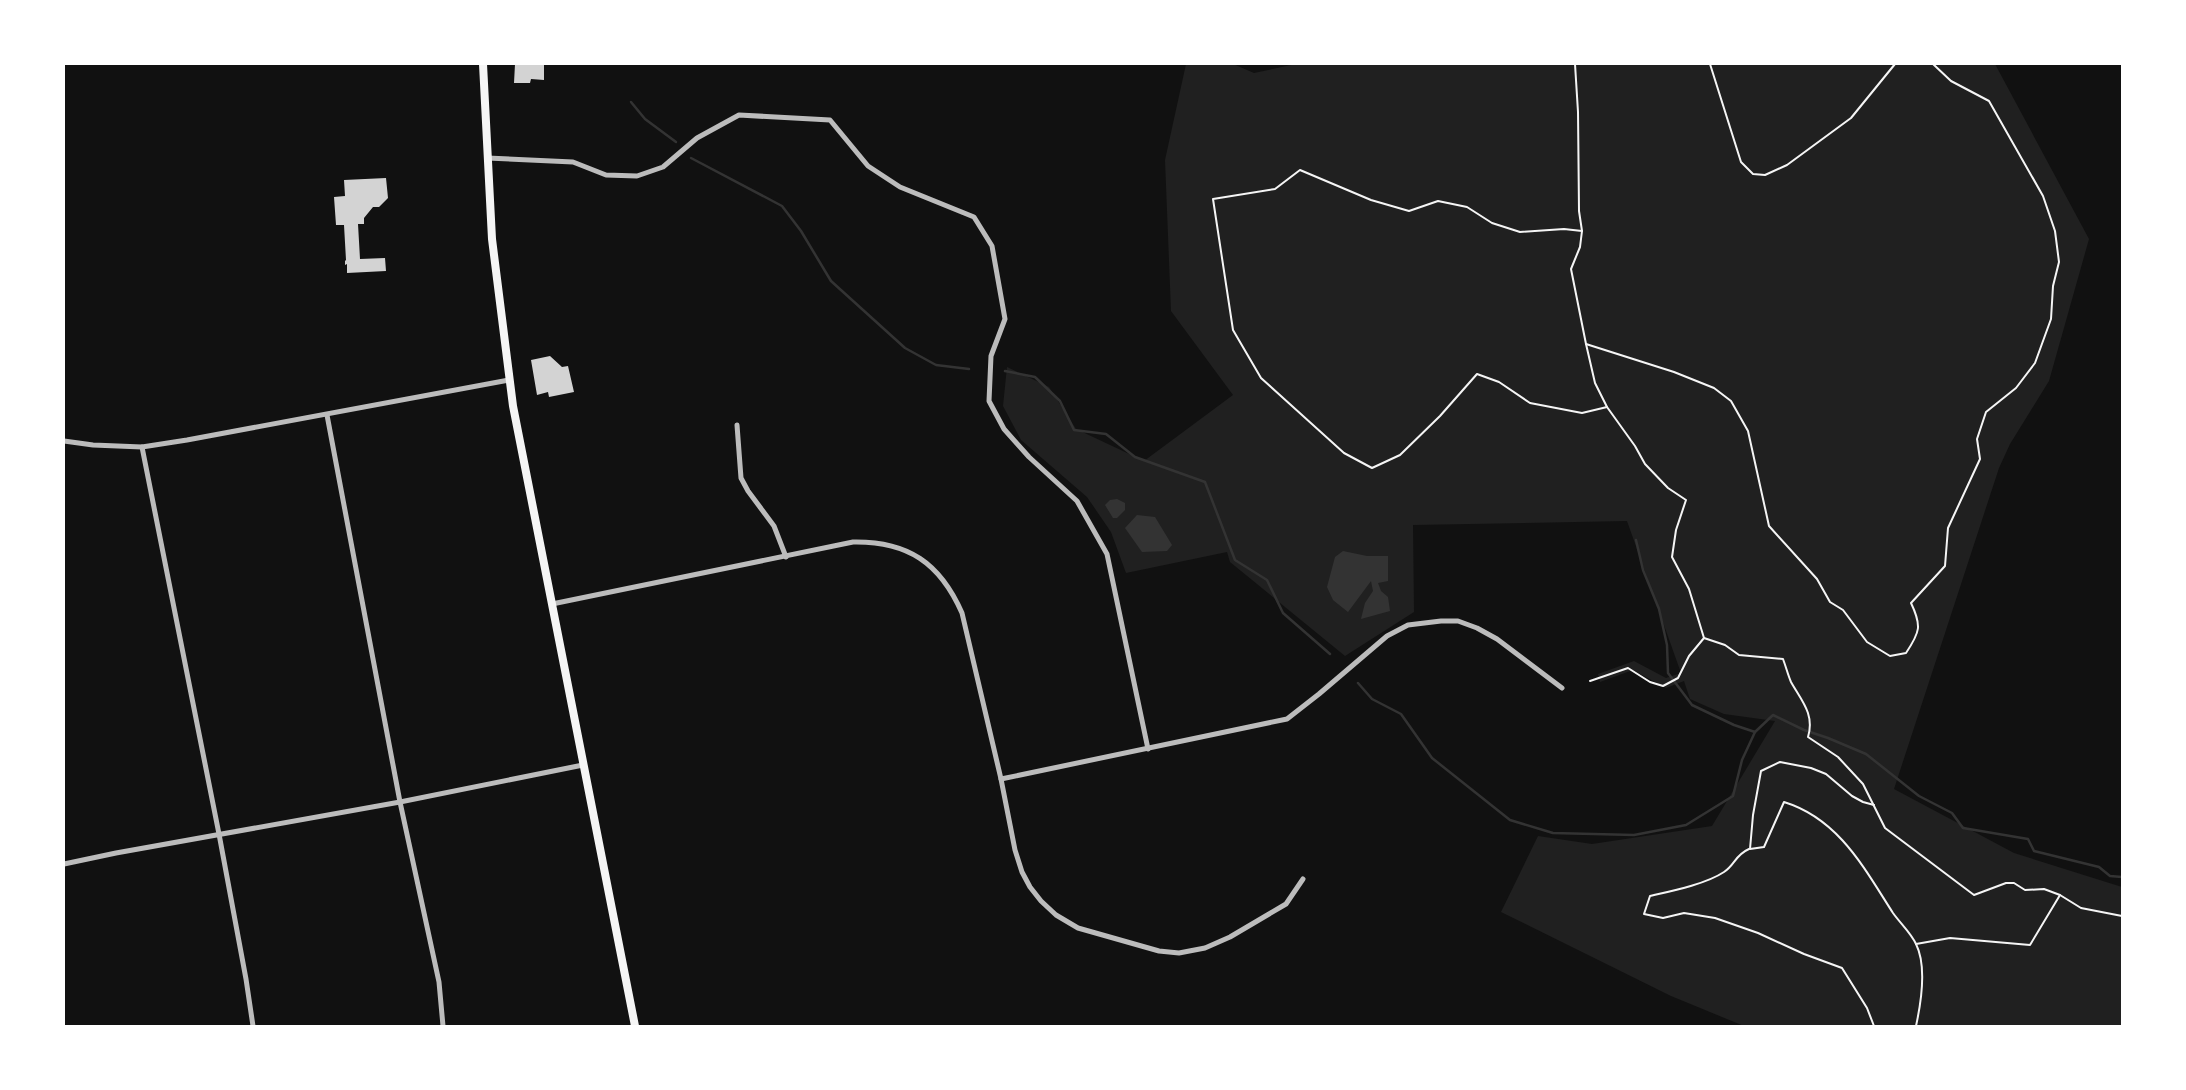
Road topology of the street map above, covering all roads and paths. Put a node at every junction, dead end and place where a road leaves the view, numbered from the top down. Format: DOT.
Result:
graph roads {
  1 [pos="483,64"];
  2 [pos="1575,64"];
  3 [pos="1710,64"];
  4 [pos="1895,64"];
  5 [pos="1933,64"];
  6 [pos="487,158"];
  7 [pos="1582,231"];
  8 [pos="1586,344"];
  9 [pos="510,380"];
  10 [pos="1607,407"];
  11 [pos="327,415"];
  12 [pos="737,425"];
  13 [pos="64,441"];
  14 [pos="142,447"];
  15 [pos="786,557"];
  16 [pos="552,604"];
  17 [pos="1704,638"];
  18 [pos="1590,681"];
  19 [pos="1562,688"];
  20 [pos="1148,749"];
  21 [pos="583,765"];
  22 [pos="1001,780"];
  23 [pos="400,802"];
  24 [pos="1874,805"];
  25 [pos="219,834"];
  26 [pos="1750,849"];
  27 [pos="64,864"];
  28 [pos="1303,880"];
  29 [pos="2060,895"];
  30 [pos="2122,916"];
  31 [pos="1916,944"];
  32 [pos="253,1026"];
  33 [pos="443,1026"];
  34 [pos="636,1026"];
  35 [pos="1874,1026"];
  36 [pos="1916,1026"];
  1 -- 6 [label="main road"];
  2 -- 7 [label="path"];
  3 -- 4 [label="path"];
  5 -- 8 [label="path"];
  6 -- 9 [label="main road"];
  6 -- 20 [label="street"];
  7 -- 8 [label="path"];
  7 -- 10 [label="path"];
  8 -- 10 [label="path"];
  9 -- 11 [label="street"];
  9 -- 16 [label="main road"];
  10 -- 17 [label="path"];
  11 -- 14 [label="street"];
  11 -- 23 [label="street"];
  12 -- 15 [label="street"];
  13 -- 14 [label="street"];
  14 -- 25 [label="street"];
  15 -- 16 [label="street"];
  15 -- 22 [label="street"];
  16 -- 21 [label="main road"];
  17 -- 18 [label="path"];
  17 -- 24 [label="path"];
  19 -- 20 [label="street"];
  20 -- 22 [label="street"];
  21 -- 23 [label="street"];
  21 -- 34 [label="main road"];
  22 -- 28 [label="street"];
  23 -- 25 [label="street"];
  23 -- 33 [label="street"];
  24 -- 26 [label="path"];
  24 -- 29 [label="path"];
  25 -- 27 [label="street"];
  25 -- 32 [label="street"];
  26 -- 31 [label="path"];
  26 -- 35 [label="path"];
  29 -- 30 [label="path"];
  29 -- 31 [label="path"];
  31 -- 36 [label="path"];
}
